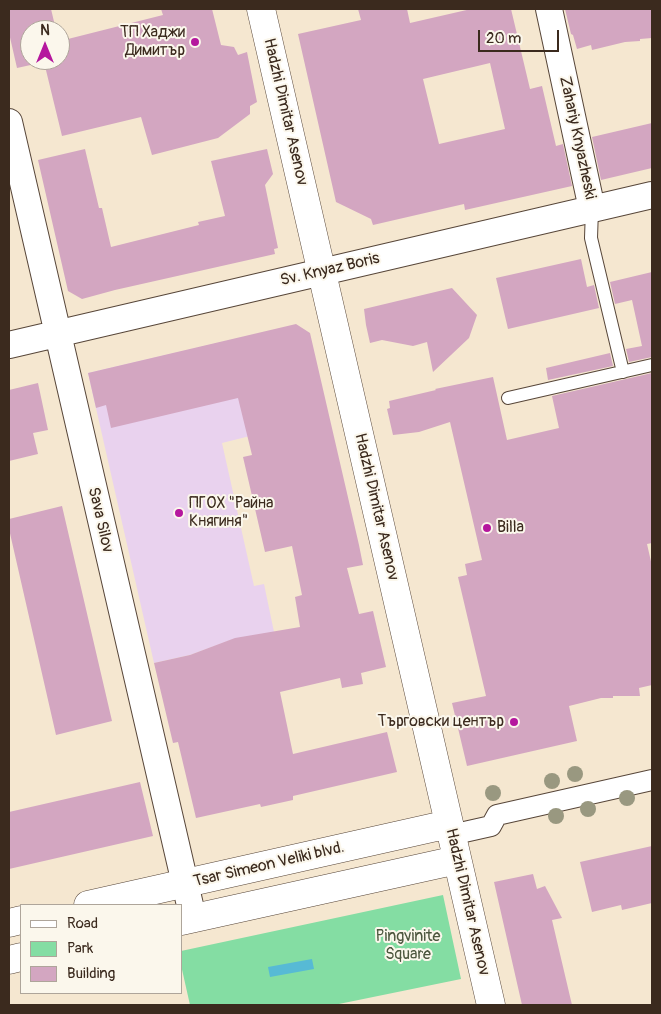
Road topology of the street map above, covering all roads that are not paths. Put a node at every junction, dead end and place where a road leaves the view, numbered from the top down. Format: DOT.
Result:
graph roads {
  1 [pos="261,9"];
  2 [pos="548,9"];
  3 [pos="9,122"];
  4 [pos="652,195"];
  5 [pos="592,209"];
  6 [pos="322,272"];
  7 [pos="58,334"];
  8 [pos="9,345"];
  9 [pos="652,365"];
  10 [pos="623,372"];
  11 [pos="508,398"];
  12 [pos="652,780"];
  13 [pos="452,839"];
  14 [pos="184,884"];
  15 [pos="93,904"];
  16 [pos="187,920"];
  17 [pos="491,1005"];
  1 -- 6 [label="street, Hadzhi Dimitar Asenov"];
  2 -- 5 [label="street, Zahariy Knyazheski"];
  3 -- 7 [label="street, Sava Silov"];
  4 -- 5 [label="street, Sv. Knyaz Boris"];
  5 -- 6 [label="street, Sv. Knyaz Boris"];
  5 -- 10 [label="lane"];
  6 -- 7 [label="street, Sv. Knyaz Boris"];
  6 -- 13 [label="street, Hadzhi Dimitar Asenov"];
  7 -- 8 [label="street, Sv. Knyaz Boris"];
  7 -- 14 [label="street, Sava Silov"];
  9 -- 10 [label="lane"];
  10 -- 11 [label="lane"];
  12 -- 13 [label="street, Tsar Simeon Veliki blvd."];
  13 -- 14 [label="street, Tsar Simeon Veliki blvd."];
  13 -- 16 [label="street, Tsar Simeon Veliki blvd."];
  13 -- 17 [label="street, Hadzhi Dimitar Asenov"];
  14 -- 15 [label="street, Tsar Simeon Veliki blvd."];
  14 -- 16 [label="street, Sava Silov"];
}
